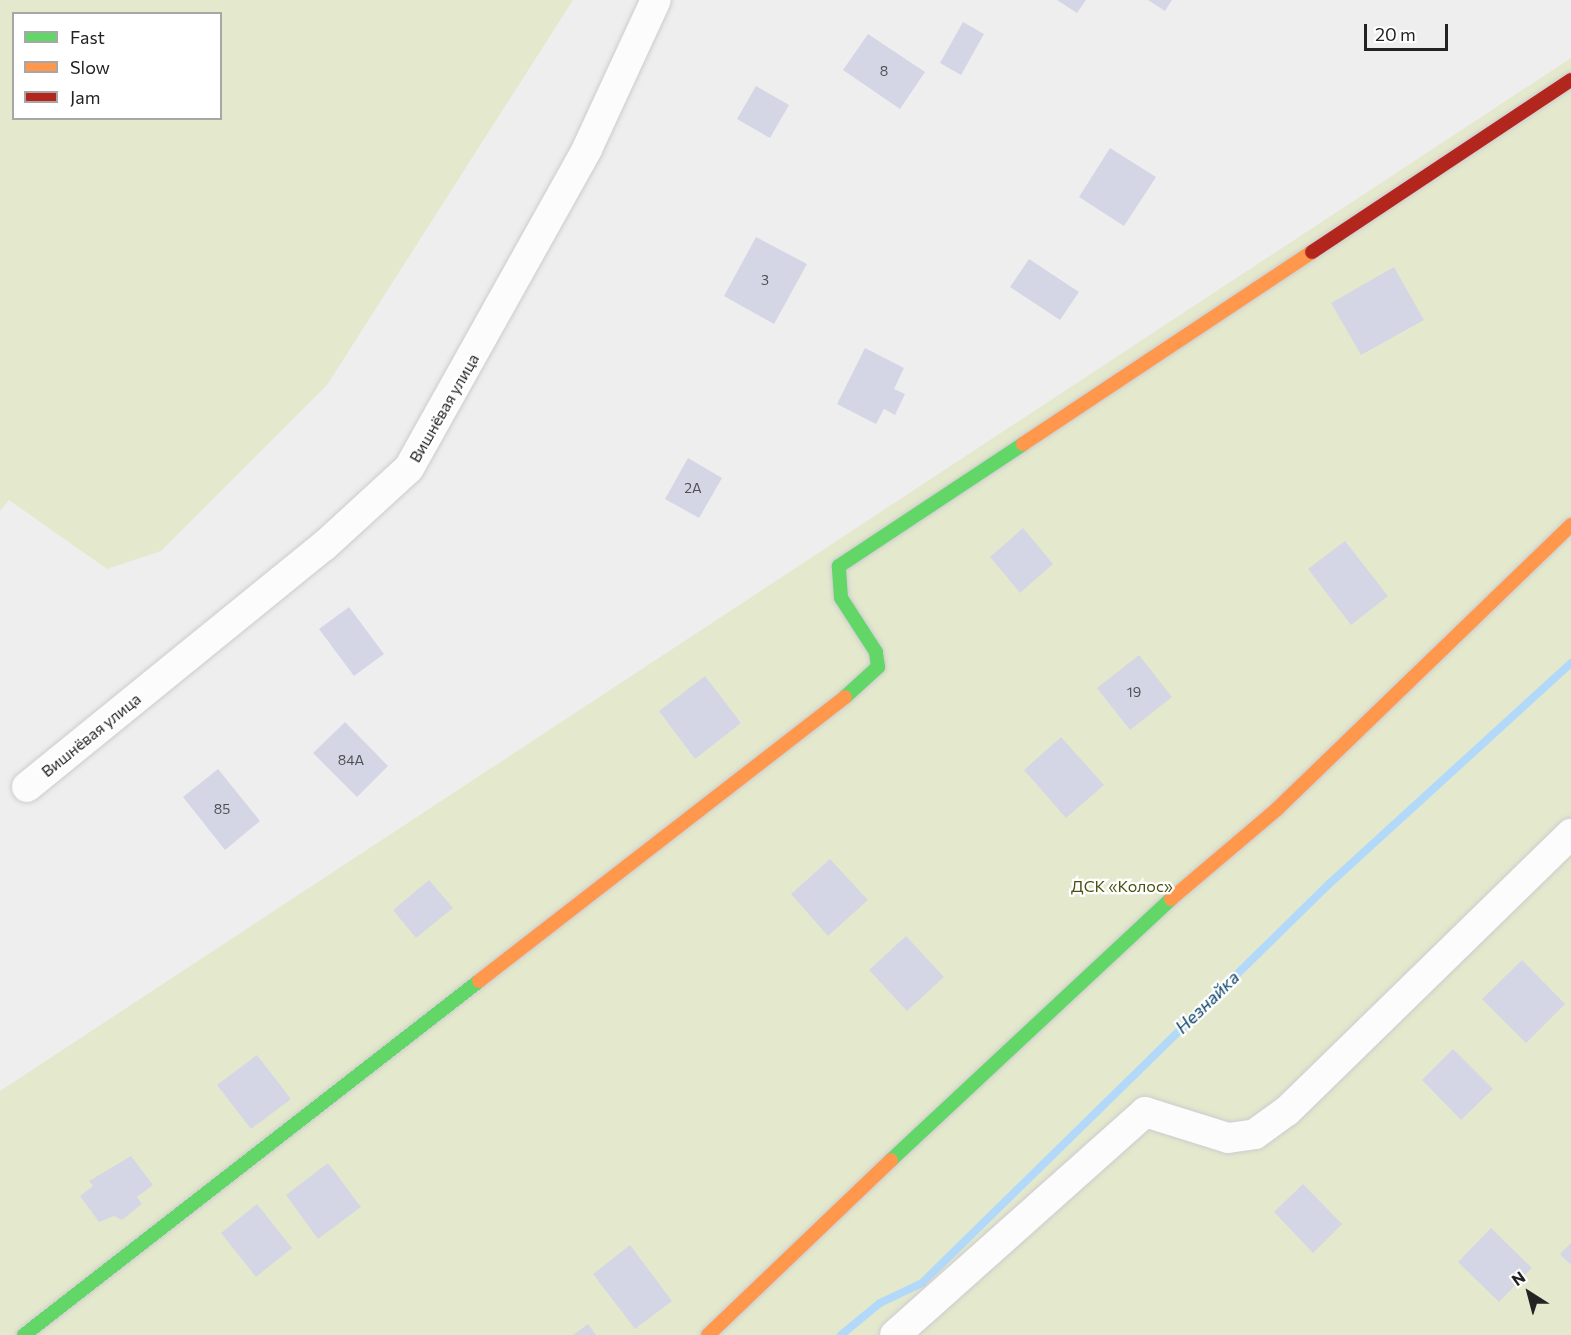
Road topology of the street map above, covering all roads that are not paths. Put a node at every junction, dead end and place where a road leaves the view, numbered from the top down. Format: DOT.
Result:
graph roads {
  1 [pos="656,0"];
  2 [pos="1571,80"];
  3 [pos="1571,525"];
  4 [pos="27,787"];
  5 [pos="1571,834"];
  6 [pos="24,1335"];
  7 [pos="708,1335"];
  8 [pos="895,1335"];
  1 -- 4 [label="street, Вишнёвая улица"];
  2 -- 6 [label="street"];
  3 -- 7 [label="street"];
  5 -- 8 [label="street"];
}
